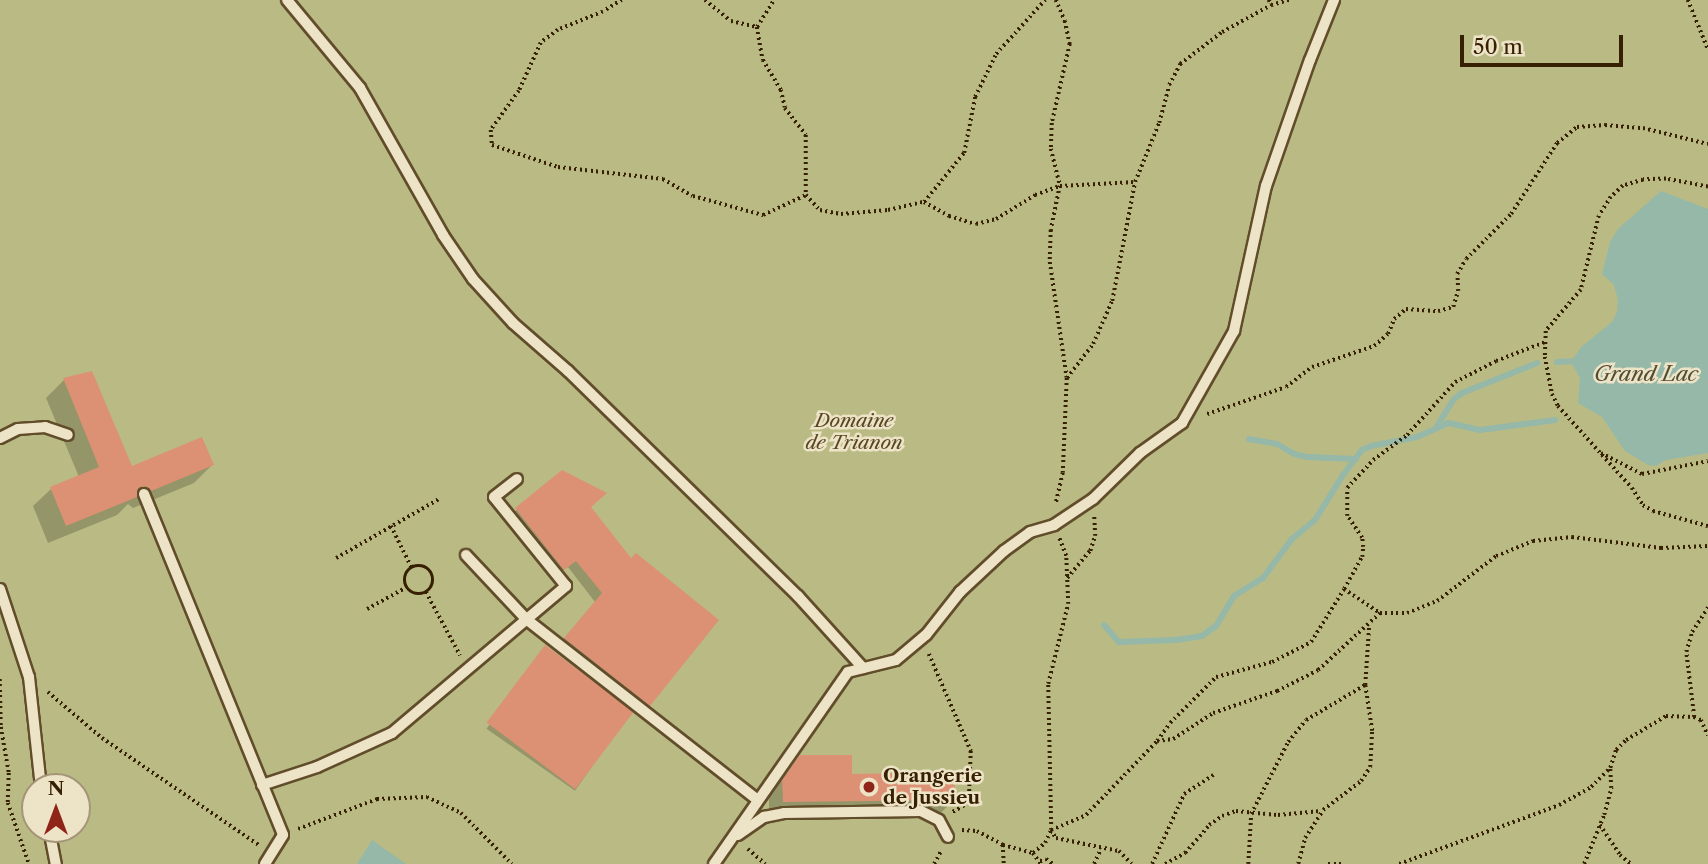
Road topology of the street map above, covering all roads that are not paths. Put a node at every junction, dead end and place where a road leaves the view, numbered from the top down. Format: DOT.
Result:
graph roads {
  1 [pos="287,0"];
  2 [pos="1334,0"];
  3 [pos="68,435"];
  4 [pos="0,438"];
  5 [pos="517,479"];
  6 [pos="144,494"];
  7 [pos="466,555"];
  8 [pos="0,589"];
  9 [pos="526,620"];
  10 [pos="863,668"];
  11 [pos="39,773"];
  12 [pos="262,785"];
  13 [pos="758,800"];
  14 [pos="948,837"];
  15 [pos="730,840"];
  16 [pos="52,843"];
  17 [pos="56,864"];
  18 [pos="265,864"];
  19 [pos="714,864"];
  1 -- 10 [label="lane"];
  2 -- 10 [label="lane"];
  3 -- 4 [label="lane"];
  5 -- 9 [label="lane"];
  6 -- 12 [label="lane"];
  7 -- 9 [label="lane"];
  8 -- 11 [label="lane"];
  9 -- 12 [label="lane"];
  9 -- 13 [label="lane"];
  10 -- 13 [label="lane"];
  12 -- 18 [label="lane"];
  13 -- 15 [label="lane"];
  14 -- 15 [label="lane"];
  15 -- 19 [label="lane"];
  16 -- 17 [label="lane"];
}
